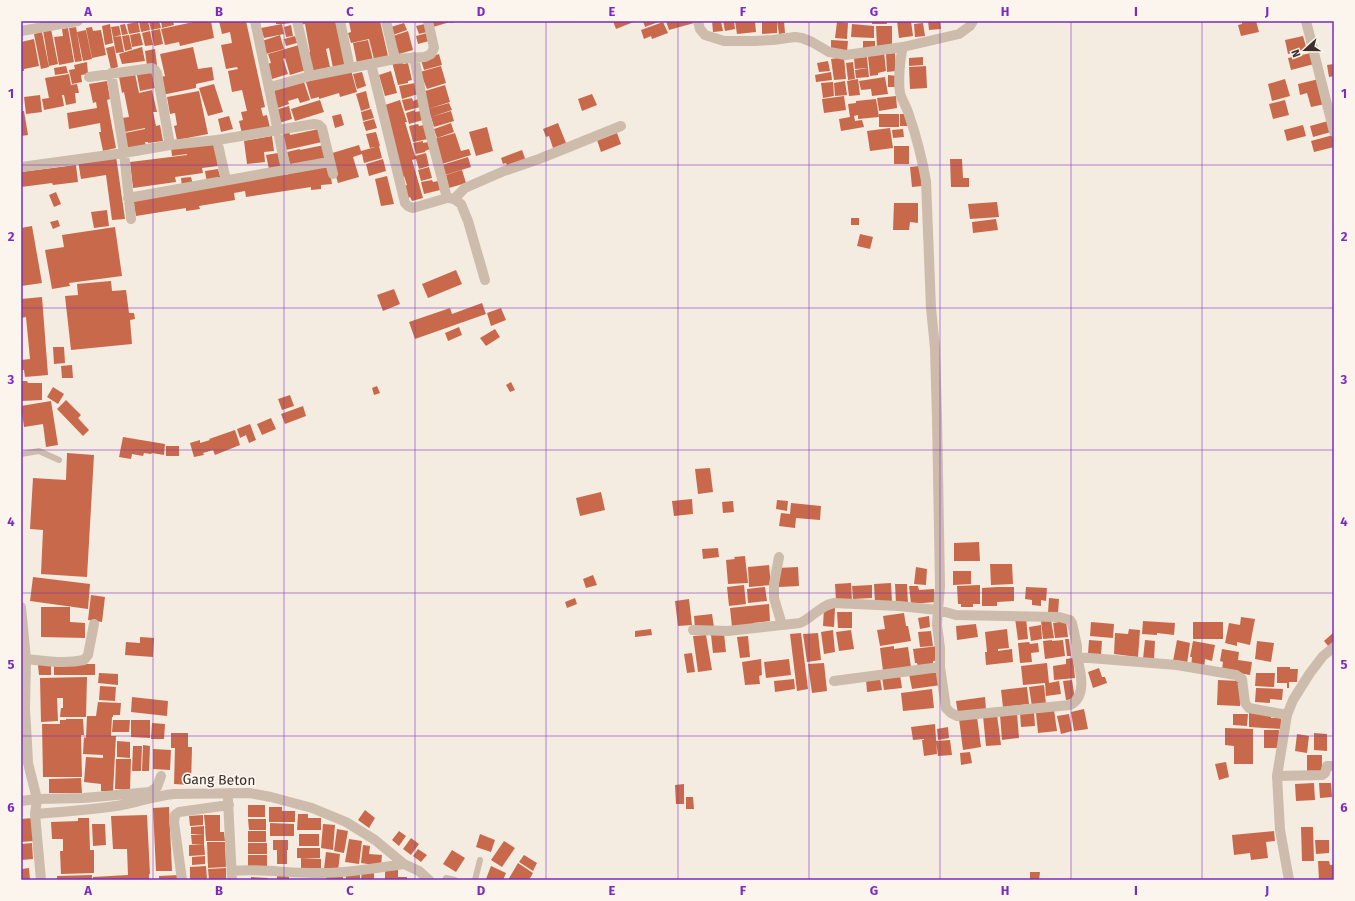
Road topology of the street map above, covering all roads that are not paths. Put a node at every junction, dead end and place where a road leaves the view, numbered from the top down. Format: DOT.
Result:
graph roads {
  1 [pos="78,21"];
  2 [pos="255,21"];
  3 [pos="297,21"];
  4 [pos="340,21"];
  5 [pos="386,21"];
  6 [pos="428,21"];
  7 [pos="698,21"];
  8 [pos="973,21"];
  9 [pos="1306,21"];
  10 [pos="21,31"];
  11 [pos="903,46"];
  12 [pos="414,57"];
  13 [pos="395,59"];
  14 [pos="371,64"];
  15 [pos="350,68"];
  16 [pos="111,73"];
  17 [pos="310,76"];
  18 [pos="89,77"];
  19 [pos="270,88"];
  20 [pos="620,126"];
  21 [pos="278,129"];
  22 [pos="1334,132"];
  23 [pos="216,140"];
  24 [pos="170,145"];
  25 [pos="124,153"];
  26 [pos="330,162"];
  27 [pos="21,167"];
  28 [pos="286,170"];
  29 [pos="333,174"];
  30 [pos="226,180"];
  31 [pos="128,198"];
  32 [pos="450,198"];
  33 [pos="131,219"];
  34 [pos="485,280"];
  35 [pos="21,454"];
  36 [pos="59,460"];
  37 [pos="779,557"];
  38 [pos="21,607"];
  39 [pos="938,610"];
  40 [pos="94,624"];
  41 [pos="782,625"];
  42 [pos="693,630"];
  43 [pos="1334,646"];
  44 [pos="1077,658"];
  45 [pos="26,659"];
  46 [pos="940,667"];
  47 [pos="834,681"];
  48 [pos="23,708"];
  49 [pos="1287,715"];
  50 [pos="1334,766"];
  51 [pos="161,776"];
  52 [pos="1280,776"];
  53 [pos="228,793"];
  54 [pos="37,799"];
  55 [pos="21,801"];
  56 [pos="229,805"];
  57 [pos="35,814"];
  58 [pos="480,860"];
  59 [pos="404,864"];
  60 [pos="232,876"];
  61 [pos="419,876"];
  62 [pos="446,879"];
  63 [pos="41,880"];
  64 [pos="182,880"];
  65 [pos="429,880"];
  66 [pos="454,880"];
  67 [pos="475,880"];
  68 [pos="1289,880"];
  1 -- 10 [label="street"];
  2 -- 19 [label="street"];
  3 -- 17 [label="street"];
  4 -- 15 [label="street"];
  5 -- 13 [label="street"];
  6 -- 12 [label="street"];
  7 -- 11 [label="street"];
  8 -- 11 [label="street"];
  9 -- 22 [label="street"];
  11 -- 39 [label="street"];
  12 -- 13 [label="street"];
  12 -- 32 [label="street"];
  13 -- 14 [label="street"];
  14 -- 15 [label="street"];
  14 -- 32 [label="street"];
  15 -- 17 [label="street"];
  16 -- 18 [label="street"];
  16 -- 24 [label="street"];
  16 -- 25 [label="street"];
  17 -- 19 [label="street"];
  19 -- 21 [label="street"];
  20 -- 32 [label="street"];
  21 -- 23 [label="street"];
  21 -- 26 [label="street"];
  21 -- 28 [label="street"];
  23 -- 24 [label="street"];
  23 -- 30 [label="street"];
  24 -- 25 [label="street"];
  25 -- 27 [label="street"];
  25 -- 31 [label="street"];
  26 -- 28 [label="street"];
  26 -- 29 [label="street"];
  28 -- 30 [label="street"];
  30 -- 31 [label="street"];
  31 -- 33 [label="street"];
  32 -- 34 [label="street"];
  35 -- 36 [label="lane"];
  37 -- 41 [label="street"];
  38 -- 45 [label="street"];
  39 -- 41 [label="street"];
  39 -- 44 [label="street"];
  39 -- 46 [label="street"];
  40 -- 45 [label="street"];
  41 -- 42 [label="street"];
  43 -- 49 [label="street"];
  44 -- 46 [label="street"];
  44 -- 49 [label="street"];
  45 -- 48 [label="street"];
  46 -- 47 [label="street"];
  48 -- 54 [label="street"];
  49 -- 52 [label="street"];
  50 -- 52 [label="street"];
  51 -- 54 [label="street"];
  52 -- 68 [label="street"];
  53 -- 56 [label="street"];
  53 -- 57 [label="street, Gang Beton"];
  53 -- 59 [label="street, Gang Beton"];
  54 -- 55 [label="street"];
  54 -- 57 [label="street"];
  56 -- 60 [label="street"];
  56 -- 64 [label="street"];
  57 -- 63 [label="street"];
  58 -- 67 [label="lane"];
  59 -- 60 [label="street"];
  59 -- 61 [label="street, Gang Beton"];
  61 -- 65 [label="street, Gang Beton"];
  62 -- 66 [label="lane"];
}
